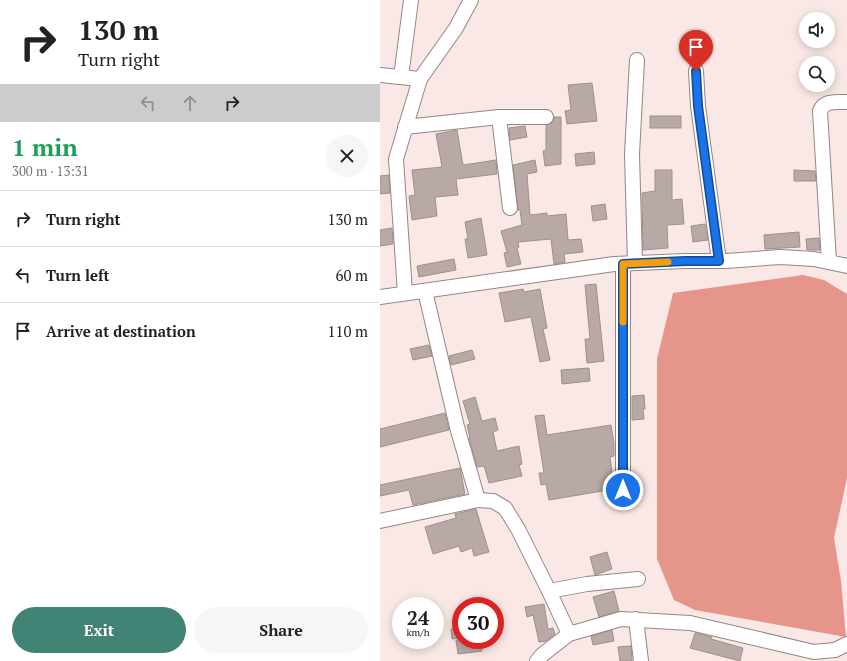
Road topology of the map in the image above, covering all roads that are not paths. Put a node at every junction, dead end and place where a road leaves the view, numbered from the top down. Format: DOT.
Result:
graph roads {
  1 [pos="411,0"];
  2 [pos="471,0"];
  3 [pos="637,60"];
  4 [pos="696,71"];
  5 [pos="380,75"];
  6 [pos="401,77"];
  7 [pos="420,79"];
  8 [pos="847,102"];
  9 [pos="499,117"];
  10 [pos="546,117"];
  11 [pos="405,127"];
  12 [pos="510,208"];
  13 [pos="719,261"];
  14 [pos="829,262"];
  15 [pos="629,264"];
  16 [pos="847,266"];
  17 [pos="425,291"];
  18 [pos="405,293"];
  19 [pos="380,298"];
  20 [pos="623,490"];
  21 [pos="478,500"];
  22 [pos="380,521"];
  23 [pos="638,579"];
  24 [pos="549,591"];
  25 [pos="636,619"];
  26 [pos="568,634"];
  27 [pos="847,644"];
  28 [pos="536,661"];
  29 [pos="641,661"];
  1 -- 6 [label="street"];
  2 -- 7 [label="street"];
  3 -- 15 [label="street"];
  4 -- 13 [label="street"];
  5 -- 6 [label="street"];
  6 -- 7 [label="street"];
  7 -- 11 [label="street"];
  8 -- 14 [label="street"];
  9 -- 10 [label="street"];
  9 -- 11 [label="street"];
  9 -- 12 [label="street"];
  11 -- 18 [label="street"];
  13 -- 14 [label="street"];
  13 -- 15 [label="street"];
  14 -- 16 [label="street"];
  15 -- 17 [label="street"];
  15 -- 20 [label="street"];
  17 -- 18 [label="street"];
  17 -- 21 [label="street"];
  18 -- 19 [label="street"];
  21 -- 22 [label="street"];
  21 -- 24 [label="street"];
  23 -- 24 [label="street"];
  24 -- 26 [label="street"];
  25 -- 26 [label="street"];
  25 -- 27 [label="street"];
  25 -- 29 [label="street"];
  26 -- 28 [label="street"];
}
